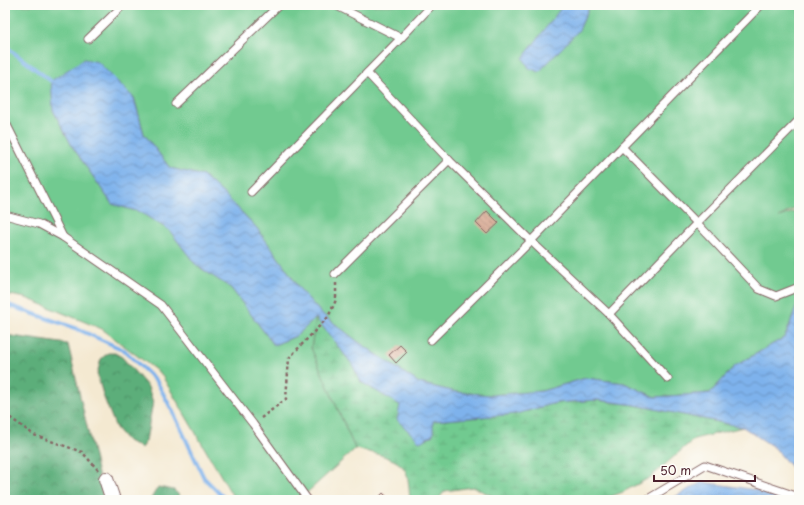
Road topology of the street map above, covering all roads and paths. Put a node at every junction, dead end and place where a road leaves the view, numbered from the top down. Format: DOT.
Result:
graph roads {
  1 [pos="123,5"];
  2 [pos="279,5"];
  3 [pos="335,5"];
  4 [pos="432,5"];
  5 [pos="761,5"];
  6 [pos="401,38"];
  7 [pos="88,39"];
  8 [pos="367,73"];
  9 [pos="176,104"];
  10 [pos="799,120"];
  11 [pos="5,121"];
  12 [pos="622,147"];
  13 [pos="449,160"];
  14 [pos="251,192"];
  15 [pos="5,215"];
  16 [pos="697,223"];
  17 [pos="63,237"];
  18 [pos="531,241"];
  19 [pos="336,274"];
  20 [pos="799,287"];
  21 [pos="609,314"];
  22 [pos="431,340"];
  23 [pos="668,379"];
  24 [pos="5,414"];
  25 [pos="253,424"];
  26 [pos="106,479"];
  27 [pos="799,497"];
  28 [pos="113,500"];
  29 [pos="308,500"];
  30 [pos="646,500"];
  1 -- 7 [label="lane"];
  2 -- 9 [label="lane"];
  3 -- 6 [label="lane"];
  4 -- 6 [label="lane"];
  5 -- 12 [label="lane"];
  6 -- 8 [label="lane"];
  8 -- 13 [label="lane"];
  8 -- 14 [label="lane"];
  10 -- 16 [label="lane"];
  11 -- 17 [label="lane"];
  12 -- 16 [label="lane"];
  12 -- 18 [label="lane"];
  13 -- 18 [label="lane"];
  13 -- 19 [label="lane"];
  15 -- 17 [label="lane"];
  16 -- 20 [label="lane"];
  16 -- 21 [label="lane"];
  17 -- 25 [label="lane"];
  18 -- 21 [label="lane"];
  18 -- 22 [label="lane"];
  19 -- 25 [label="path"];
  21 -- 23 [label="lane"];
  24 -- 26 [label="path"];
  25 -- 29 [label="lane"];
  26 -- 28 [label="street"];
  27 -- 30 [label="lane"];
}
